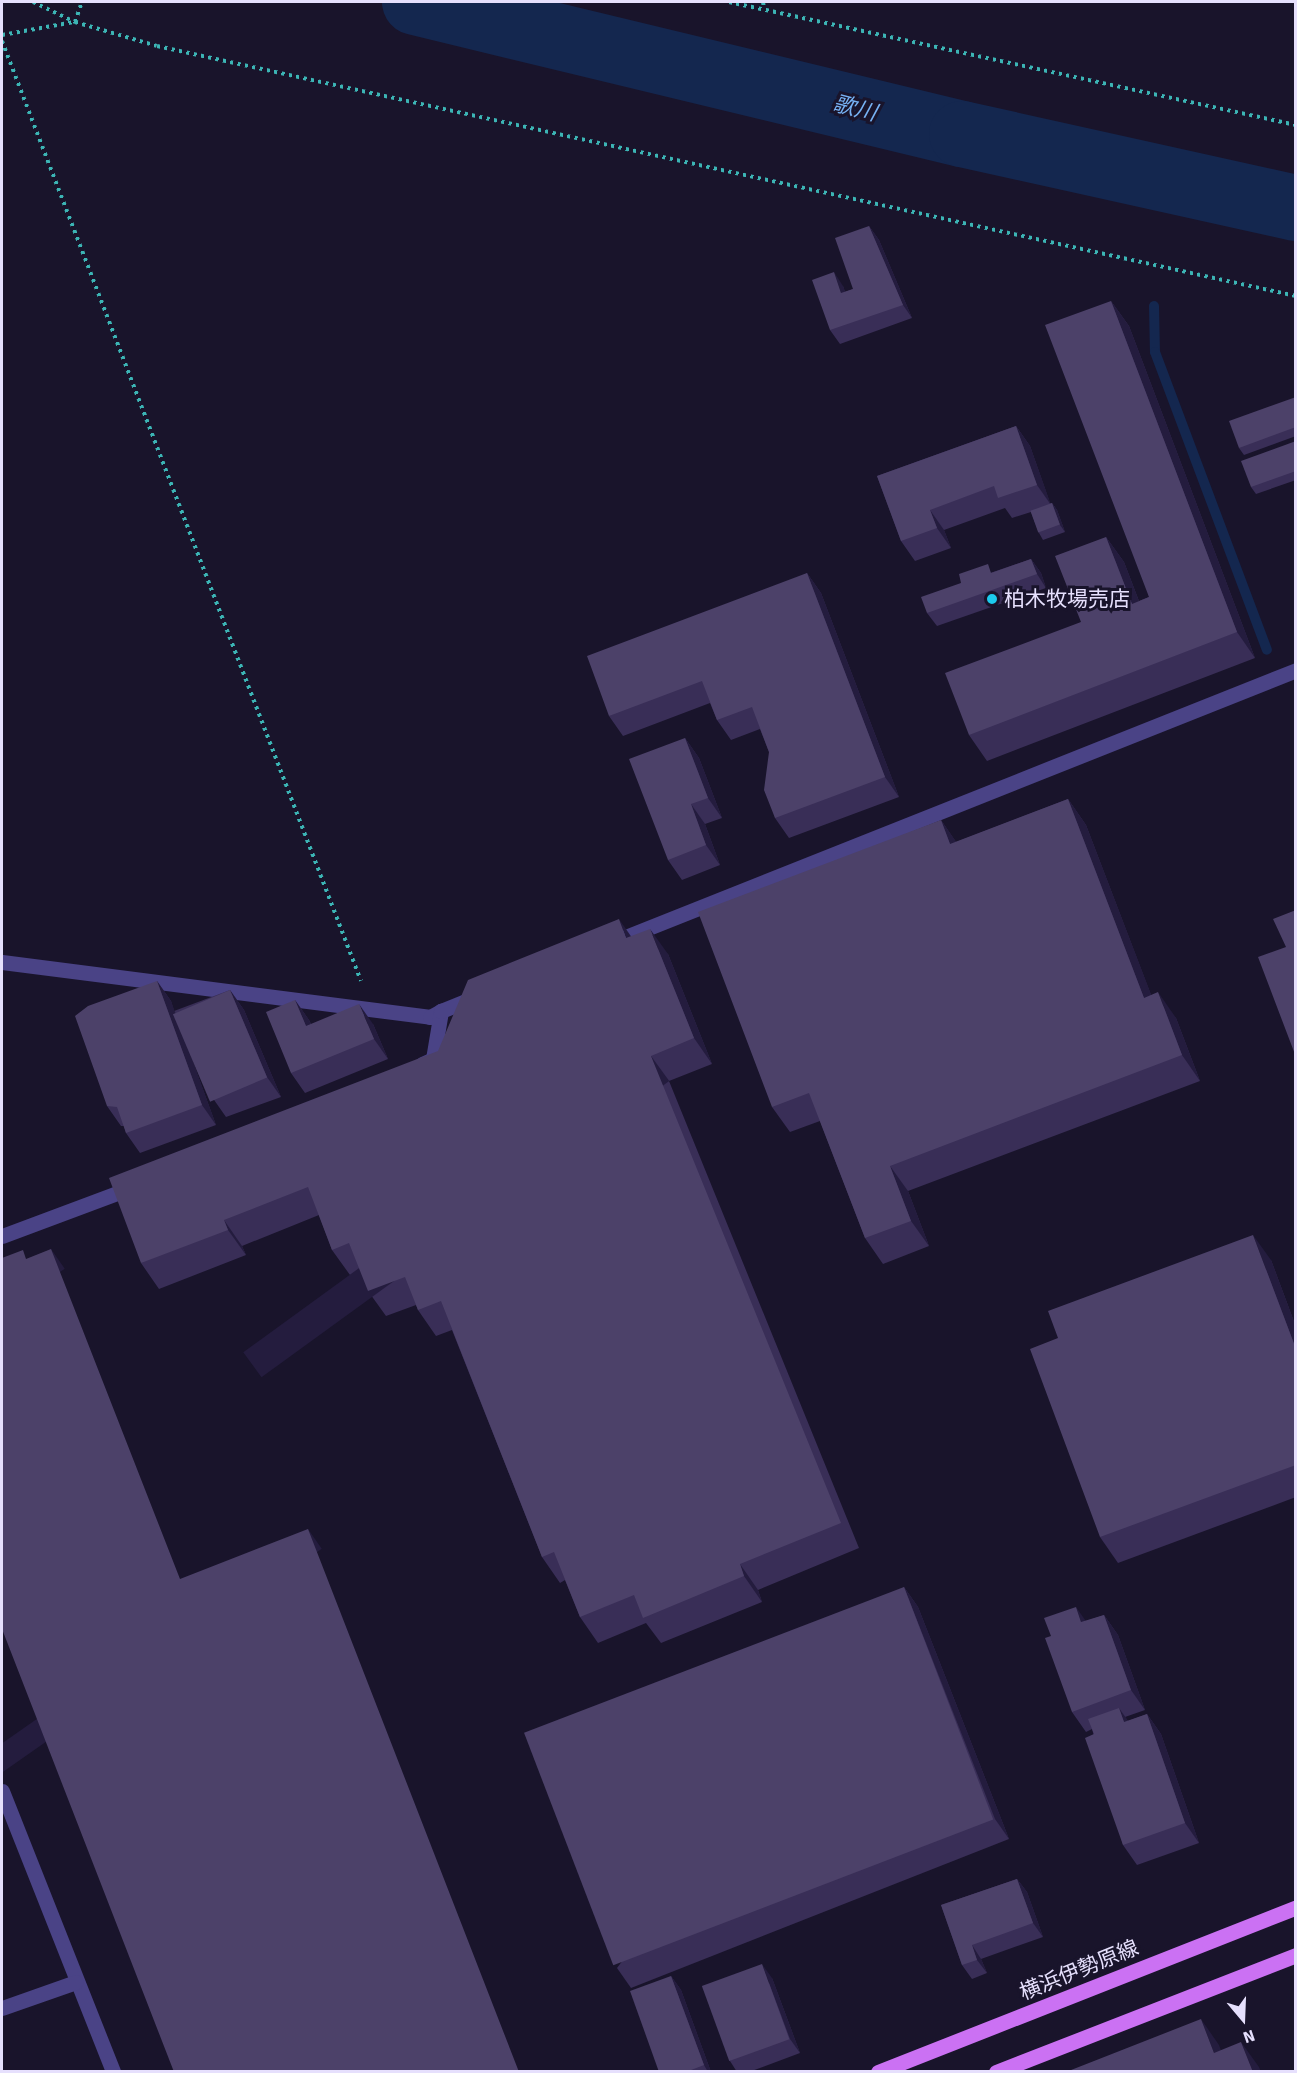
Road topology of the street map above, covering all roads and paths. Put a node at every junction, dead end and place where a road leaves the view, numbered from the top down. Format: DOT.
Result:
graph roads {
  1 [pos="33,2"];
  2 [pos="82,2"];
  3 [pos="729,2"];
  4 [pos="764,2"];
  5 [pos="764,8"];
  6 [pos="75,22"];
  7 [pos="2,35"];
  8 [pos="2,41"];
  9 [pos="1296,125"];
  10 [pos="1296,296"];
  11 [pos="1296,670"];
  12 [pos="596,949"];
  13 [pos="2,962"];
  14 [pos="496,989"];
  15 [pos="370,1007"];
  16 [pos="441,1011"];
  17 [pos="400,1073"];
  18 [pos="145,1182"];
  19 [pos="2,1236"];
  20 [pos="2,1791"];
  21 [pos="1296,1907"];
  22 [pos="1296,1955"];
  23 [pos="76,1982"];
  24 [pos="2,2008"];
  25 [pos="114,2072"];
  26 [pos="878,2072"];
  27 [pos="996,2072"];
  1 -- 6 [label="path"];
  2 -- 6 [label="path"];
  3 -- 5 [label="path"];
  4 -- 5 [label="path"];
  5 -- 9 [label="path"];
  6 -- 7 [label="path"];
  6 -- 10 [label="path"];
  8 -- 15 [label="path"];
  11 -- 12 [label="street"];
  13 -- 15 [label="street"];
  14 -- 16 [label="street"];
  15 -- 16 [label="street"];
  16 -- 17 [label="street"];
  18 -- 19 [label="street"];
  20 -- 23 [label="street"];
  21 -- 26 [label="main road, 横浜伊勢原線"];
  22 -- 27 [label="main road"];
  23 -- 24 [label="street"];
  23 -- 25 [label="street"];
}
